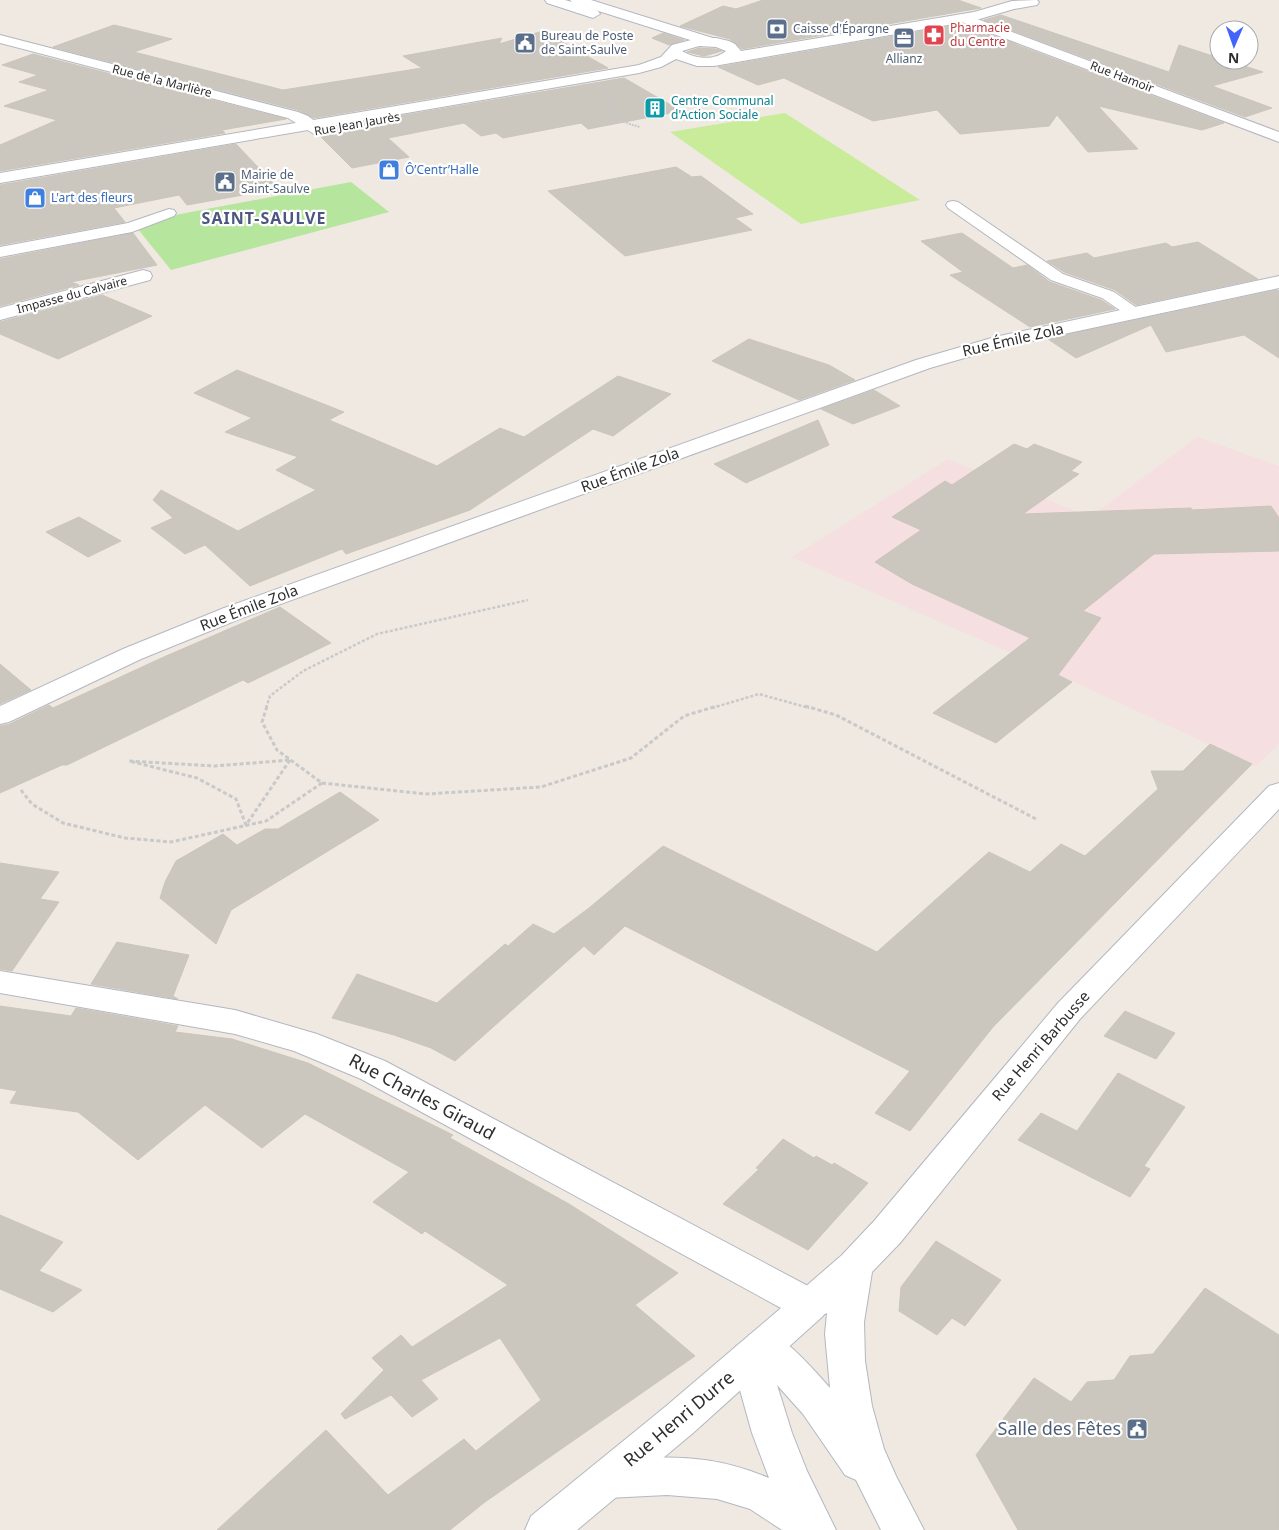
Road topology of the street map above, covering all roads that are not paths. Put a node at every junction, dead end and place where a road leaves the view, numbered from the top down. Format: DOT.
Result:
graph roads {
  1 [pos="552,0"];
  2 [pos="578,0"];
  3 [pos="983,0"];
  4 [pos="1006,0"];
  5 [pos="1048,1"];
  6 [pos="1032,2"];
  7 [pos="964,18"];
  8 [pos="0,39"];
  9 [pos="716,43"];
  10 [pos="677,50"];
  11 [pos="720,59"];
  12 [pos="316,128"];
  13 [pos="1279,136"];
  14 [pos="0,178"];
  15 [pos="0,186"];
  16 [pos="952,205"];
  17 [pos="169,213"];
  18 [pos="0,252"];
  19 [pos="143,276"];
  20 [pos="1279,282"];
  21 [pos="1136,313"];
  22 [pos="0,314"];
  23 [pos="0,716"];
  24 [pos="1279,792"];
  25 [pos="0,982"];
  26 [pos="855,1266"];
  27 [pos="810,1305"];
  28 [pos="756,1352"];
  29 [pos="607,1479"];
  30 [pos="894,1514"];
  31 [pos="546,1530"];
  32 [pos="815,1530"];
  1 -- 10 [label="street"];
  2 -- 9 [label="street"];
  3 -- 9 [label="street"];
  4 -- 6 [label="street, Rue Jean Jaurès"];
  5 -- 6 [label="street, Rue Jean Jaurès"];
  6 -- 7 [label="street, Rue Jean Jaurès"];
  7 -- 11 [label="street, Rue Jean Jaurès"];
  7 -- 13 [label="street, Rue Hamoir"];
  8 -- 12 [label="street, Rue de la Marlière"];
  9 -- 10 [label="street, Rue Jean Jaurès"];
  9 -- 11 [label="street"];
  10 -- 11 [label="street"];
  10 -- 12 [label="street, Rue Jean Jaurès"];
  11 -- 12 [label="street, Rue Jean Jaurès"];
  12 -- 14 [label="street, Rue Jean Jaurès"];
  12 -- 15 [label="street, Rue Jean Jaurès"];
  16 -- 21 [label="lane"];
  17 -- 18 [label="lane"];
  19 -- 22 [label="street, Impasse du Calvaire"];
  20 -- 21 [label="street, Rue Émile Zola"];
  21 -- 23 [label="street, Rue Émile Zola"];
  24 -- 26 [label="street, Rue Henri Barbusse"];
  25 -- 27 [label="street, Rue Charles Giraud"];
  26 -- 27 [label="street, Rue Henri Barbusse"];
  26 -- 30 [label="street"];
  27 -- 28 [label="street, Rue Henri Durre"];
  28 -- 29 [label="street, Rue Henri Durre"];
  28 -- 30 [label="street"];
  28 -- 32 [label="street"];
  29 -- 31 [label="street, Rue Henri Durre"];
  29 -- 32 [label="street"];
}
